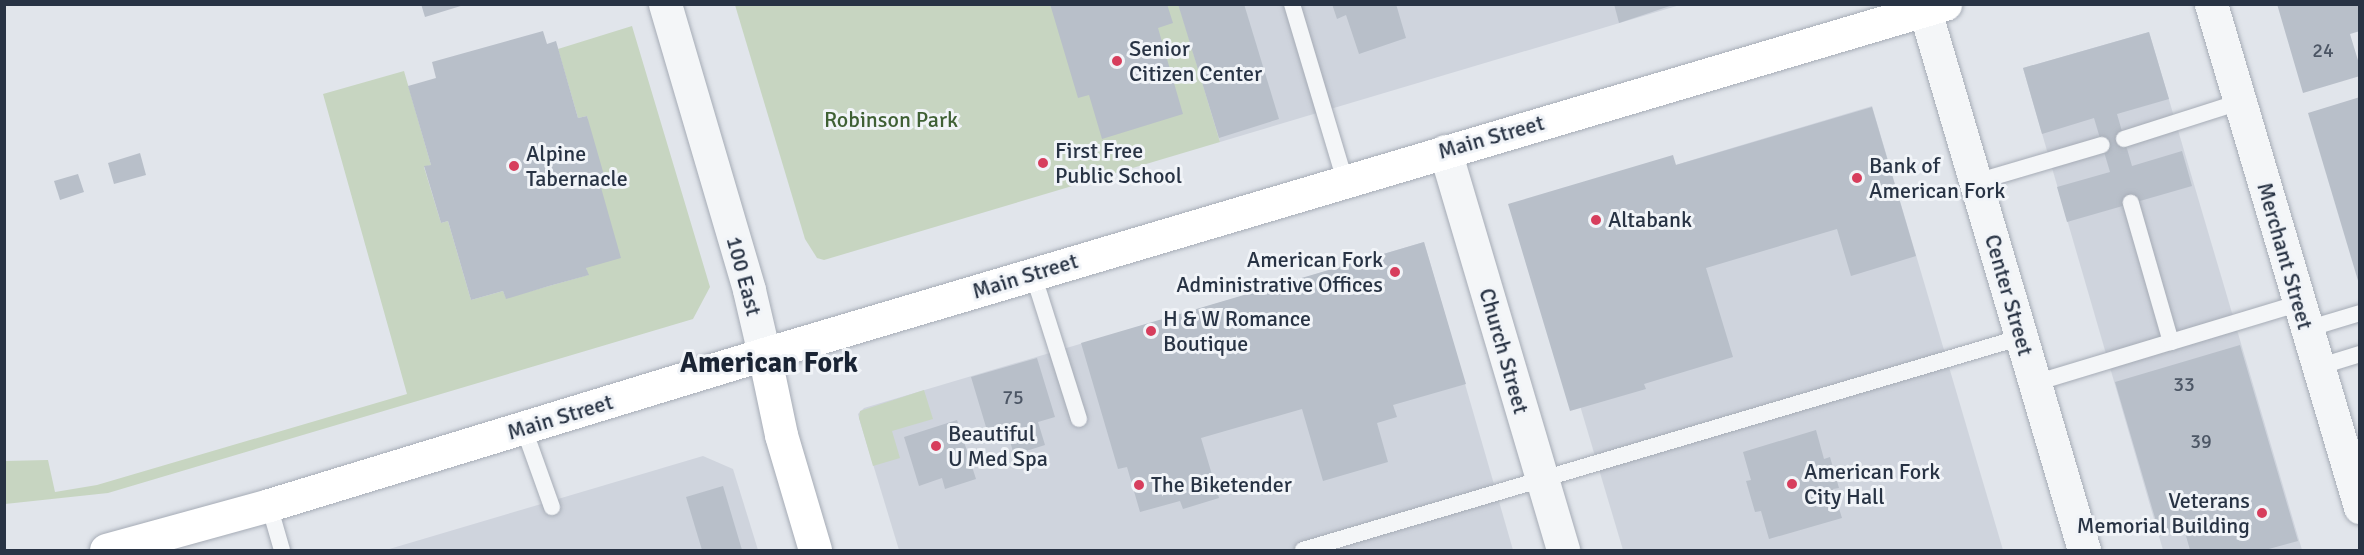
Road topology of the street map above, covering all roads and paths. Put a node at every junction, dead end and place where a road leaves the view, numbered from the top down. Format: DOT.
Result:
graph roads {
  1 [pos="665,4"];
  2 [pos="1292,4"];
  3 [pos="2211,4"];
  4 [pos="1931,7"];
  5 [pos="2240,102"];
  6 [pos="2124,139"];
  7 [pos="2102,145"];
  8 [pos="1445,151"];
  9 [pos="1345,181"];
  10 [pos="1976,182"];
  11 [pos="2131,203"];
  12 [pos="1033,274"];
  13 [pos="2360,313"];
  14 [pos="2303,316"];
  15 [pos="2022,337"];
  16 [pos="2171,342"];
  17 [pos="764,354"];
  18 [pos="2360,354"];
  19 [pos="2318,367"];
  20 [pos="2035,383"];
  21 [pos="1079,419"];
  22 [pos="524,429"];
  23 [pos="1542,479"];
  24 [pos="269,505"];
  25 [pos="552,507"];
  26 [pos="2360,507"];
  27 [pos="106,550"];
  28 [pos="282,550"];
  29 [pos="811,550"];
  30 [pos="1303,550"];
  31 [pos="1563,550"];
  32 [pos="2084,550"];
  1 -- 17 [label="street, 100 East"];
  2 -- 9 [label="lane"];
  3 -- 5 [label="street, Merchant Street"];
  4 -- 8 [label="main road, Main Street"];
  4 -- 10 [label="street, Center Street"];
  5 -- 6 [label="lane"];
  5 -- 14 [label="street, Merchant Street"];
  7 -- 10 [label="lane"];
  8 -- 9 [label="main road, Main Street"];
  8 -- 23 [label="street, Church Street"];
  9 -- 12 [label="main road, Main Street"];
  10 -- 15 [label="street, Center Street"];
  11 -- 16 [label="lane"];
  12 -- 17 [label="main road, Main Street"];
  12 -- 21 [label="lane"];
  13 -- 14 [label="lane"];
  14 -- 16 [label="lane"];
  14 -- 19 [label="street, Merchant Street"];
  15 -- 20 [label="street, Center Street"];
  15 -- 23 [label="lane"];
  16 -- 20 [label="lane"];
  17 -- 22 [label="main road, Main Street"];
  17 -- 29 [label="main road, 100 East"];
  18 -- 19 [label="lane"];
  19 -- 26 [label="street, Merchant Street"];
  20 -- 32 [label="street, Center Street"];
  22 -- 24 [label="main road, Main Street"];
  22 -- 25 [label="lane"];
  23 -- 30 [label="lane"];
  23 -- 31 [label="street, Church Street"];
  24 -- 27 [label="main road, Main Street"];
  24 -- 28 [label="lane"];
}
